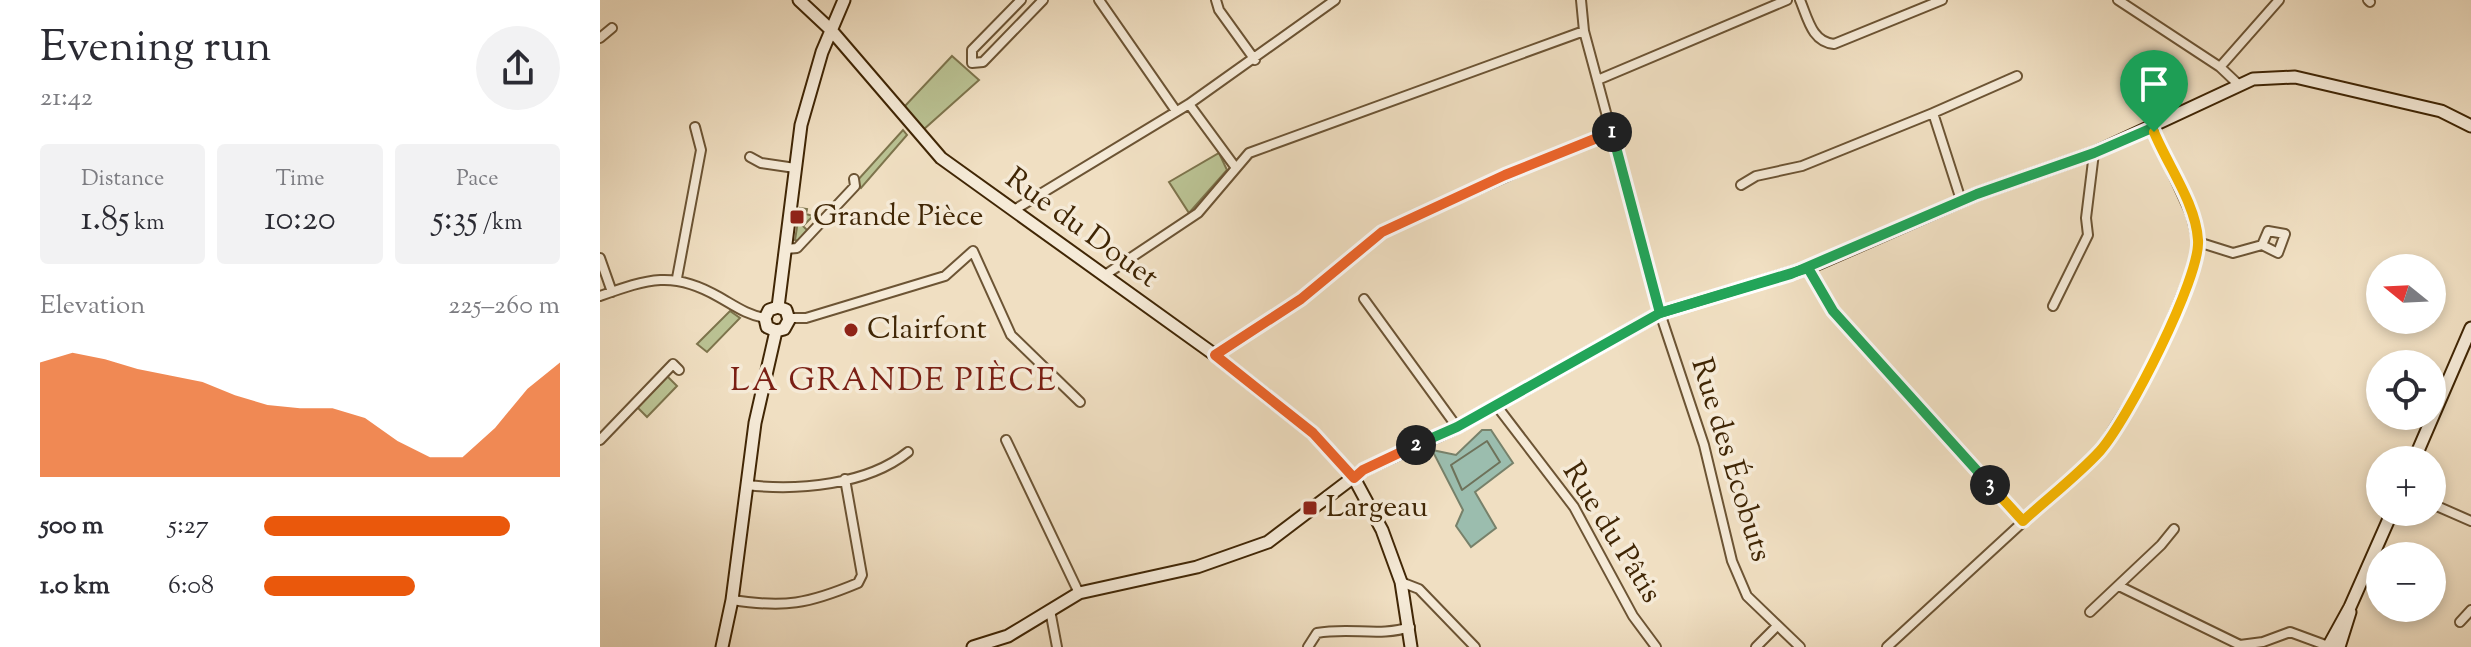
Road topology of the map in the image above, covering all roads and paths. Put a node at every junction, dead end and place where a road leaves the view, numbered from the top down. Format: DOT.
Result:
graph roads {
  1 [pos="799,0"];
  2 [pos="844,0"];
  3 [pos="1021,0"];
  4 [pos="1043,0"];
  5 [pos="1099,0"];
  6 [pos="1216,0"];
  7 [pos="1335,0"];
  8 [pos="1581,0"];
  9 [pos="1787,0"];
  10 [pos="1800,0"];
  11 [pos="1942,0"];
  12 [pos="2118,0"];
  13 [pos="2279,0"];
  14 [pos="612,28"];
  15 [pos="831,30"];
  16 [pos="1584,31"];
  17 [pos="600,38"];
  18 [pos="1255,60"];
  19 [pos="2220,67"];
  20 [pos="2017,76"];
  21 [pos="1600,79"];
  22 [pos="2238,84"];
  23 [pos="1189,104"];
  24 [pos="1176,111"];
  25 [pos="1933,113"];
  26 [pos="2471,126"];
  27 [pos="695,127"];
  28 [pos="2152,128"];
  29 [pos="1611,130"];
  30 [pos="2094,153"];
  31 [pos="750,157"];
  32 [pos="795,168"];
  33 [pos="1236,168"];
  34 [pos="854,179"];
  35 [pos="1741,185"];
  36 [pos="1961,200"];
  37 [pos="1014,210"];
  38 [pos="2198,242"];
  39 [pos="2262,245"];
  40 [pos="786,249"];
  41 [pos="600,258"];
  42 [pos="1808,268"];
  43 [pos="1105,275"];
  44 [pos="677,278"];
  45 [pos="612,292"];
  46 [pos="600,296"];
  47 [pos="1364,299"];
  48 [pos="2053,306"];
  49 [pos="778,307"];
  50 [pos="1660,313"];
  51 [pos="765,318"];
  52 [pos="789,318"];
  53 [pos="2471,328"];
  54 [pos="776,331"];
  55 [pos="1215,355"];
  56 [pos="679,370"];
  57 [pos="1080,402"];
  58 [pos="1496,405"];
  59 [pos="1457,427"];
  60 [pos="600,440"];
  61 [pos="1006,440"];
  62 [pos="2420,446"];
  63 [pos="908,452"];
  64 [pos="1354,478"];
  65 [pos="845,479"];
  66 [pos="747,485"];
  67 [pos="2446,510"];
  68 [pos="2023,521"];
  69 [pos="2471,521"];
  70 [pos="2386,526"];
  71 [pos="2174,529"];
  72 [pos="1401,582"];
  73 [pos="2119,586"];
  74 [pos="1079,593"];
  75 [pos="732,600"];
  76 [pos="2350,607"];
  77 [pos="1050,610"];
  78 [pos="2471,610"];
  79 [pos="2090,612"];
  80 [pos="2460,622"];
  81 [pos="1410,627"];
  82 [pos="1776,627"];
  83 [pos="2328,646"];
  84 [pos="722,647"];
  85 [pos="973,647"];
  86 [pos="1057,647"];
  87 [pos="1308,647"];
  88 [pos="1411,647"];
  89 [pos="1475,647"];
  90 [pos="1656,647"];
  91 [pos="1756,647"];
  92 [pos="1800,647"];
  93 [pos="1887,647"];
  94 [pos="2339,647"];
  1 -- 15 [label="street, Rue du Douet"];
  2 -- 15 [label="street"];
  3 -- 4 [label="street"];
  5 -- 24 [label="street"];
  6 -- 18 [label="street"];
  7 -- 18 [label="street"];
  8 -- 16 [label="street, Rue des Écobuts"];
  9 -- 21 [label="street"];
  10 -- 11 [label="street"];
  12 -- 19 [label="street"];
  13 -- 19 [label="street"];
  14 -- 17 [label="street"];
  15 -- 32 [label="street"];
  15 -- 37 [label="street, Rue du Douet"];
  16 -- 21 [label="street, Rue des Écobuts"];
  16 -- 33 [label="street"];
  18 -- 23 [label="street"];
  19 -- 22 [label="street"];
  20 -- 25 [label="street"];
  21 -- 29 [label="street, Rue des Écobuts"];
  22 -- 26 [label="street"];
  22 -- 28 [label="street"];
  23 -- 24 [label="street"];
  23 -- 33 [label="street"];
  24 -- 37 [label="street"];
  25 -- 35 [label="street"];
  25 -- 36 [label="street"];
  27 -- 44 [label="street"];
  28 -- 30 [label="street"];
  28 -- 38 [label="street"];
  29 -- 50 [label="street, Rue des Écobuts"];
  29 -- 55 [label="street"];
  30 -- 36 [label="street"];
  30 -- 48 [label="street"];
  31 -- 32 [label="street"];
  32 -- 40 [label="street"];
  33 -- 43 [label="street"];
  34 -- 40 [label="street"];
  36 -- 42 [label="street"];
  37 -- 43 [label="street, Rue du Douet"];
  38 -- 39 [label="street"];
  38 -- 68 [label="street"];
  40 -- 49 [label="street"];
  41 -- 45 [label="street"];
  42 -- 50 [label="street"];
  42 -- 68 [label="street"];
  43 -- 55 [label="street, Rue du Douet"];
  44 -- 45 [label="street"];
  44 -- 51 [label="street"];
  45 -- 46 [label="street"];
  47 -- 59 [label="street"];
  49 -- 51 [label="street"];
  49 -- 52 [label="street"];
  50 -- 58 [label="street"];
  50 -- 82 [label="street, Rue des Écobuts"];
  51 -- 54 [label="street"];
  52 -- 54 [label="street"];
  52 -- 57 [label="street"];
  53 -- 62 [label="street"];
  54 -- 66 [label="street"];
  55 -- 64 [label="street, Rue du Douet"];
  56 -- 60 [label="street"];
  58 -- 59 [label="street"];
  58 -- 90 [label="street, Rue du Pâtis"];
  59 -- 64 [label="street"];
  61 -- 74 [label="street"];
  63 -- 65 [label="street"];
  64 -- 72 [label="street, Rue du Douet"];
  64 -- 74 [label="street"];
  65 -- 66 [label="street"];
  65 -- 75 [label="street"];
  66 -- 75 [label="street"];
  67 -- 69 [label="street"];
  68 -- 93 [label="street"];
  70 -- 76 [label="street"];
  71 -- 73 [label="street"];
  72 -- 81 [label="street, Rue du Douet"];
  72 -- 89 [label="street"];
  73 -- 79 [label="street"];
  73 -- 83 [label="street"];
  74 -- 77 [label="street"];
  75 -- 84 [label="street"];
  76 -- 83 [label="street"];
  76 -- 94 [label="street"];
  77 -- 85 [label="street"];
  77 -- 86 [label="street"];
  78 -- 80 [label="street"];
  81 -- 87 [label="street"];
  81 -- 88 [label="street, Rue du Douet"];
  82 -- 91 [label="street"];
  82 -- 92 [label="street, Rue des Écobuts"];
}
